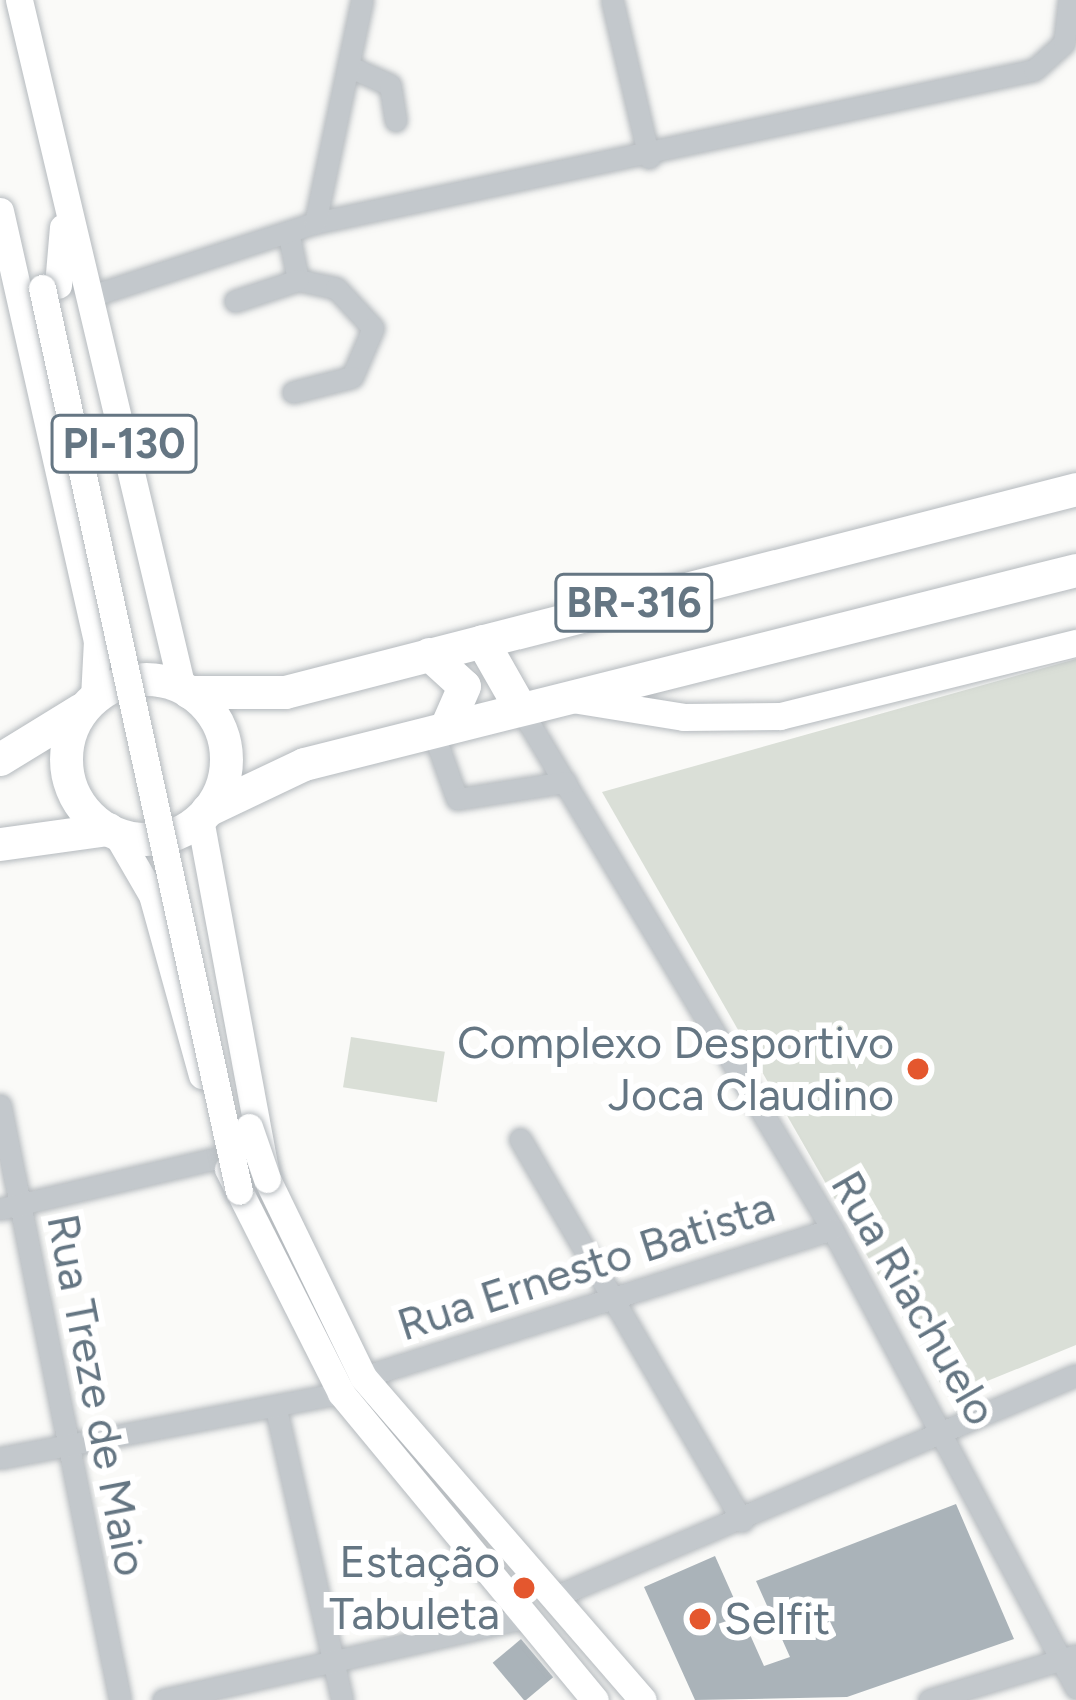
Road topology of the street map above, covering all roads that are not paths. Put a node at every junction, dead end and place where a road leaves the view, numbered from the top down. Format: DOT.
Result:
graph roads {
  1 [pos="19,0"];
  2 [pos="362,0"];
  3 [pos="612,0"];
  4 [pos="1069,0"];
  5 [pos="349,66"];
  6 [pos="396,122"];
  7 [pos="649,158"];
  8 [pos="65,200"];
  9 [pos="1,215"];
  10 [pos="315,223"];
  11 [pos="289,236"];
  12 [pos="298,280"];
  13 [pos="50,286"];
  14 [pos="88,297"];
  15 [pos="235,301"];
  16 [pos="293,392"];
  17 [pos="1076,489"];
  18 [pos="1076,570"];
  19 [pos="482,641"];
  20 [pos="1076,643"];
  21 [pos="429,654"];
  22 [pos="185,690"];
  23 [pos="562,698"];
  24 [pos="93,699"];
  25 [pos="520,708"];
  26 [pos="440,727"];
  27 [pos="0,760"];
  28 [pos="566,782"];
  29 [pos="210,804"];
  30 [pos="104,826"];
  31 [pos="0,844"];
  32 [pos="0,1105"];
  33 [pos="520,1138"];
  34 [pos="222,1156"];
  35 [pos="267,1180"];
  36 [pos="238,1191"];
  37 [pos="9,1208"];
  38 [pos="832,1229"];
  39 [pos="608,1299"];
  40 [pos="1076,1375"];
  41 [pos="352,1385"];
  42 [pos="276,1409"];
  43 [pos="946,1432"];
  44 [pos="65,1446"];
  45 [pos="0,1458"];
  46 [pos="742,1521"];
  47 [pos="554,1597"];
  48 [pos="525,1618"];
  49 [pos="1072,1656"];
  50 [pos="335,1662"];
  51 [pos="1076,1688"];
  52 [pos="120,1700"];
  53 [pos="163,1700"];
  54 [pos="342,1700"];
  55 [pos="596,1700"];
  56 [pos="643,1700"];
  57 [pos="929,1700"];
  1 -- 8 [label="main road, PI-130"];
  2 -- 5 [label="street"];
  3 -- 7 [label="street"];
  4 -- 7 [label="street"];
  5 -- 6 [label="street"];
  5 -- 10 [label="street"];
  7 -- 10 [label="street"];
  8 -- 13 [label="main road"];
  8 -- 14 [label="main road, PI-130"];
  9 -- 13 [label="main road"];
  9 -- 24 [label="main road, PI-130"];
  10 -- 11 [label="street"];
  11 -- 12 [label="street"];
  11 -- 14 [label="street"];
  12 -- 15 [label="street"];
  12 -- 16 [label="street"];
  13 -- 35 [label="main road, bridge"];
  13 -- 36 [label="main road, bridge"];
  14 -- 22 [label="main road, PI-130"];
  17 -- 19 [label="highway, BR-316"];
  18 -- 23 [label="highway, BR-316"];
  19 -- 21 [label="highway, BR-316"];
  19 -- 25 [label="highway"];
  20 -- 23 [label="main road"];
  21 -- 22 [label="highway, BR-316"];
  21 -- 26 [label="highway"];
  22 -- 24 [label="highway, BR-316"];
  22 -- 29 [label="highway"];
  23 -- 25 [label="highway, BR-316"];
  24 -- 27 [label="highway, BR-316"];
  24 -- 30 [label="highway"];
  25 -- 26 [label="highway, BR-316"];
  25 -- 28 [label="street, Rua Riachuelo"];
  26 -- 28 [label="street"];
  26 -- 29 [label="highway, BR-316"];
  28 -- 38 [label="street, Rua Riachuelo"];
  29 -- 30 [label="highway, BR-316"];
  29 -- 35 [label="main road"];
  30 -- 31 [label="highway, BR-316"];
  30 -- 34 [label="main road"];
  32 -- 37 [label="street, Rua Treze de Maio"];
  33 -- 39 [label="street"];
  34 -- 36 [label="main road"];
  34 -- 37 [label="street"];
  35 -- 41 [label="main road"];
  36 -- 41 [label="main road"];
  37 -- 44 [label="street, Rua Treze de Maio"];
  38 -- 39 [label="street, Rua Ernesto Batista"];
  38 -- 43 [label="street, Rua Riachuelo"];
  39 -- 41 [label="street, Rua Ernesto Batista"];
  39 -- 46 [label="street"];
  40 -- 43 [label="street"];
  41 -- 42 [label="street, Rua Ernesto Batista"];
  41 -- 47 [label="main road"];
  41 -- 48 [label="main road"];
  42 -- 44 [label="street, Rua Ernesto Batista"];
  42 -- 50 [label="street"];
  43 -- 46 [label="street"];
  43 -- 49 [label="street, Rua Riachuelo"];
  44 -- 45 [label="street, Rua Ernesto Batista"];
  44 -- 52 [label="street, Rua Treze de Maio"];
  46 -- 47 [label="street"];
  47 -- 56 [label="main road"];
  48 -- 50 [label="street"];
  48 -- 55 [label="main road"];
  49 -- 51 [label="street, Rua Riachuelo"];
  49 -- 57 [label="street"];
  50 -- 53 [label="street"];
  50 -- 54 [label="street"];
}
